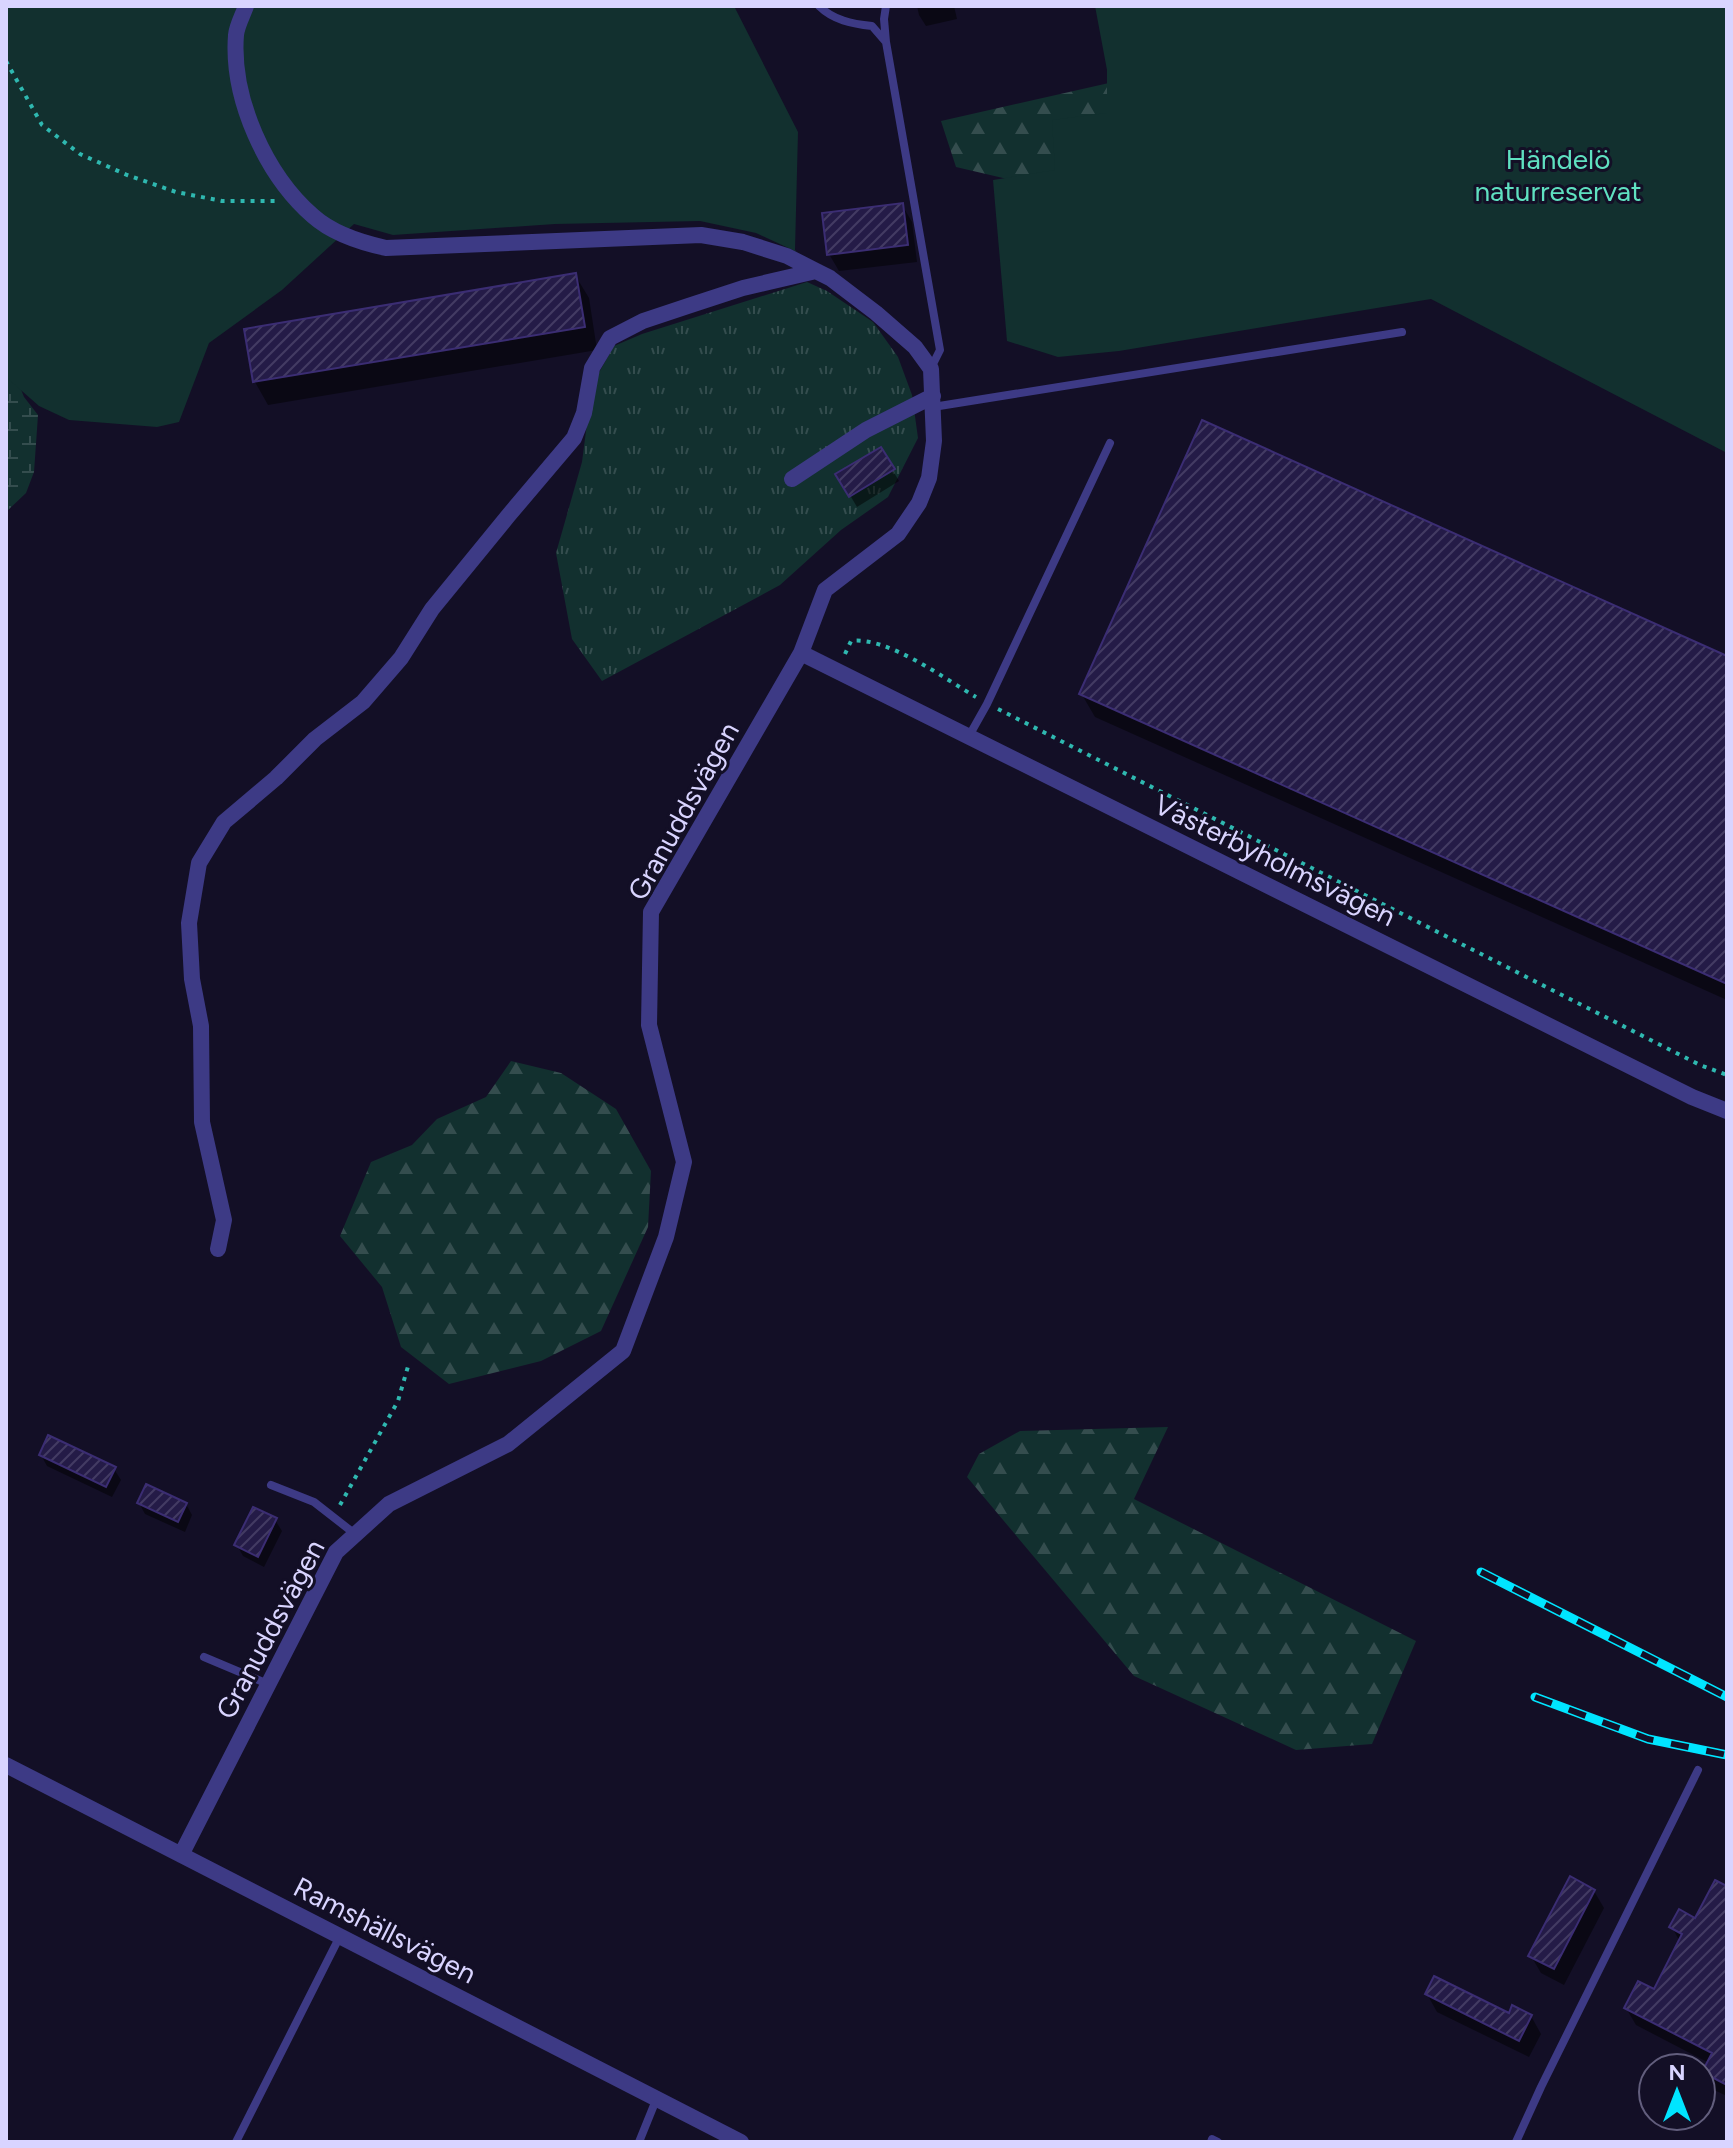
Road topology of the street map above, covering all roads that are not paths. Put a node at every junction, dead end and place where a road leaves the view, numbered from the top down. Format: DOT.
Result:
graph roads {
  1 [pos="246,6"];
  2 [pos="819,6"];
  3 [pos="886,6"];
  4 [pos="886,42"];
  5 [pos="816,271"];
  6 [pos="1402,332"];
  7 [pos="931,369"];
  8 [pos="933,402"];
  9 [pos="1110,443"];
  10 [pos="792,479"];
  11 [pos="801,653"];
  12 [pos="969,737"];
  13 [pos="1727,1111"];
  14 [pos="218,1249"];
  15 [pos="271,1485"];
  16 [pos="356,1535"];
  17 [pos="204,1657"];
  18 [pos="269,1684"];
  19 [pos="6,1765"];
  20 [pos="1698,1770"];
  21 [pos="181,1855"];
  22 [pos="340,1936"];
  23 [pos="657,2099"];
  24 [pos="236,2142"];
  25 [pos="639,2142"];
  26 [pos="741,2142"];
  27 [pos="1211,2142"];
  28 [pos="1218,2142"];
  29 [pos="1516,2142"];
  1 -- 5 [label="street"];
  2 -- 4 [label="lane"];
  3 -- 4 [label="lane"];
  4 -- 7 [label="lane"];
  5 -- 7 [label="street"];
  5 -- 14 [label="street"];
  6 -- 8 [label="lane"];
  7 -- 8 [label="street, Granuddsvägen"];
  8 -- 10 [label="street"];
  8 -- 11 [label="street, Granuddsvägen"];
  9 -- 12 [label="lane"];
  11 -- 12 [label="street, Västerbyholmsvägen"];
  11 -- 16 [label="street, Granuddsvägen"];
  12 -- 13 [label="street, Västerbyholmsvägen"];
  15 -- 16 [label="lane"];
  16 -- 18 [label="street, Granuddsvägen"];
  17 -- 18 [label="lane"];
  18 -- 21 [label="street, Granuddsvägen"];
  19 -- 21 [label="street, Ramshällsvägen"];
  20 -- 29 [label="lane"];
  21 -- 22 [label="street, Ramshällsvägen"];
  22 -- 23 [label="street, Ramshällsvägen"];
  22 -- 24 [label="lane"];
  23 -- 25 [label="lane"];
  23 -- 26 [label="street, Ramshällsvägen"];
  27 -- 28 [label="lane"];
}
